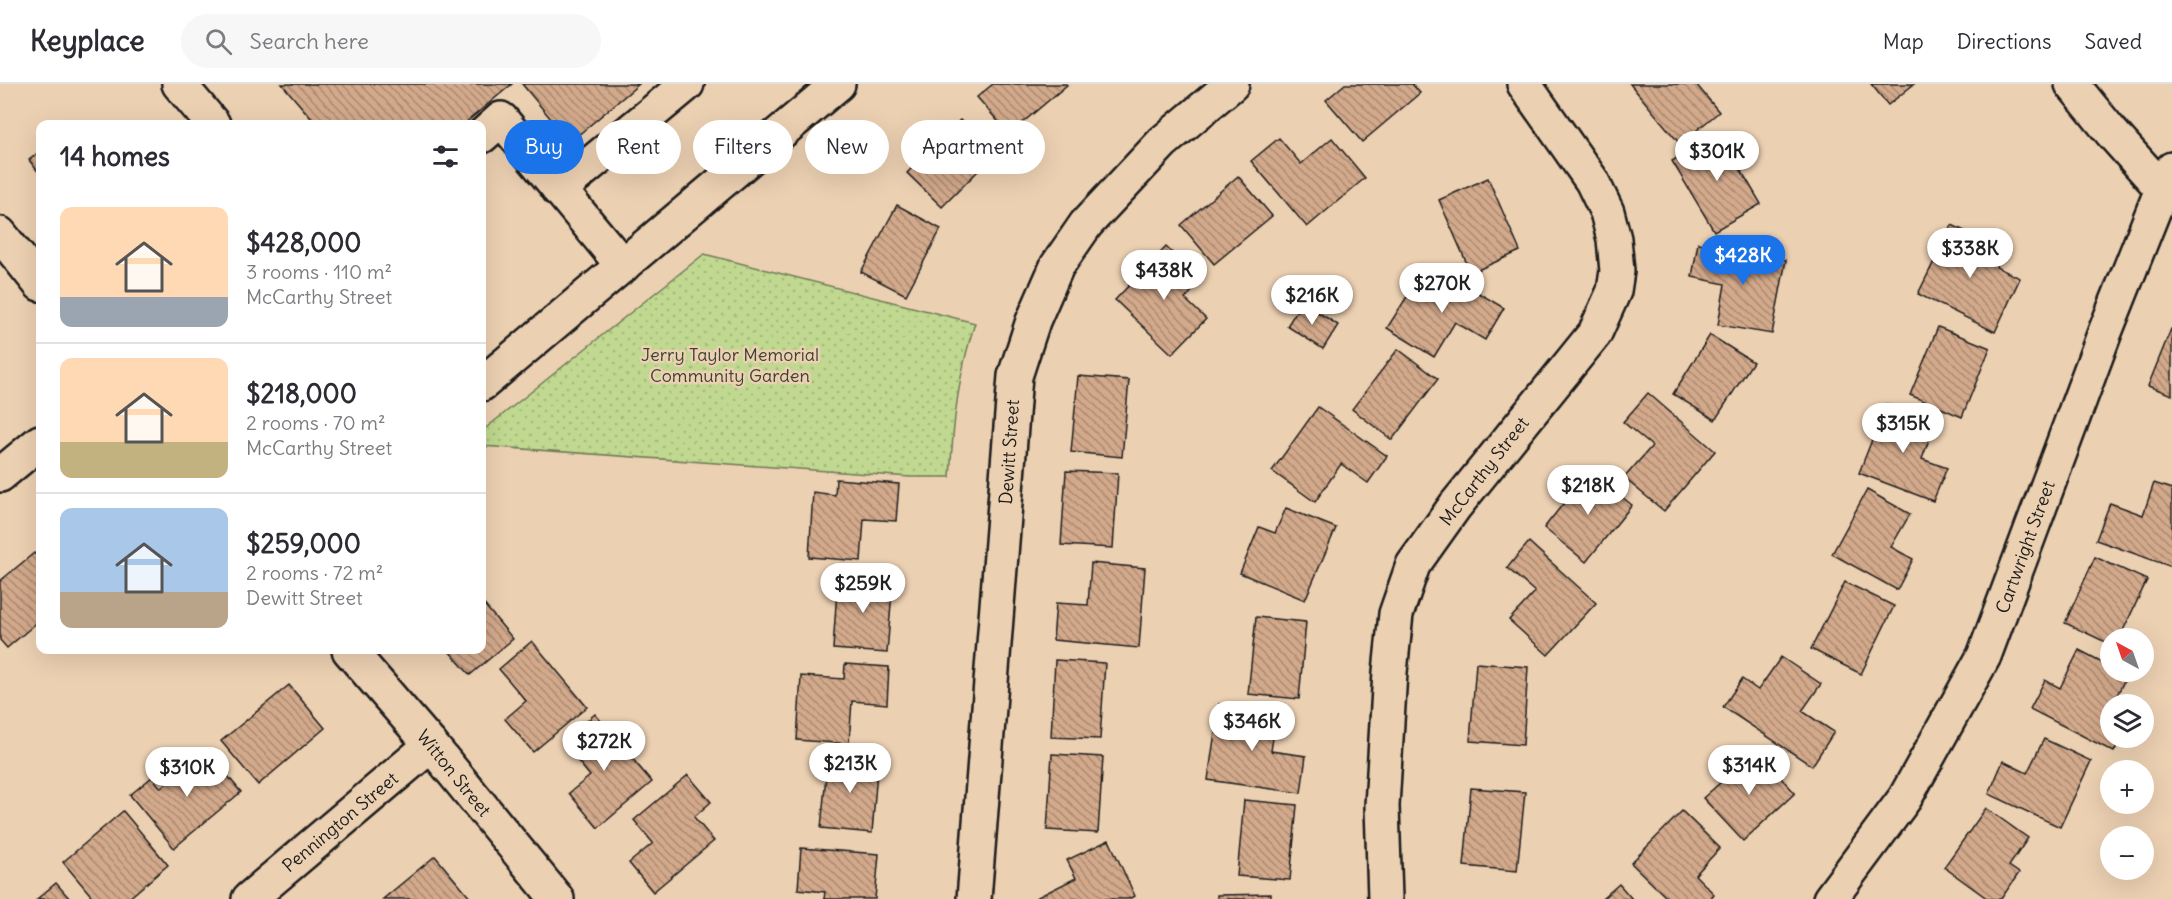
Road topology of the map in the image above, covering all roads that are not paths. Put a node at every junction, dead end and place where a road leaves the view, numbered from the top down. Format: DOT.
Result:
graph roads {
  1 [pos="179,84"];
  2 [pos="687,84"];
  3 [pos="838,84"];
  4 [pos="1232,84"];
  5 [pos="1524,84"];
  6 [pos="2072,84"];
  7 [pos="210,120"];
  8 [pos="486,132"];
  9 [pos="2169,184"];
  10 [pos="559,190"];
  11 [pos="0,234"];
  12 [pos="623,266"];
  13 [pos="36,279"];
  14 [pos="486,381"];
  15 [pos="36,445"];
  16 [pos="0,475"];
  17 [pos="353,654"];
  18 [pos="431,745"];
  19 [pos="249,899"];
  20 [pos="557,899"];
  21 [pos="974,899"];
  22 [pos="1385,899"];
  23 [pos="1830,899"];
  1 -- 7 [label="street"];
  2 -- 10 [label="street"];
  3 -- 12 [label="street"];
  4 -- 21 [label="street, Dewitt Street"];
  5 -- 22 [label="street, McCarthy Street"];
  6 -- 9 [label="street"];
  8 -- 10 [label="street"];
  9 -- 23 [label="street, Cartwright Street"];
  10 -- 12 [label="street"];
  11 -- 13 [label="street"];
  12 -- 14 [label="street"];
  15 -- 16 [label="street"];
  17 -- 18 [label="street, Witton Street"];
  18 -- 19 [label="street, Pennington Street"];
  18 -- 20 [label="street, Witton Street"];
}
